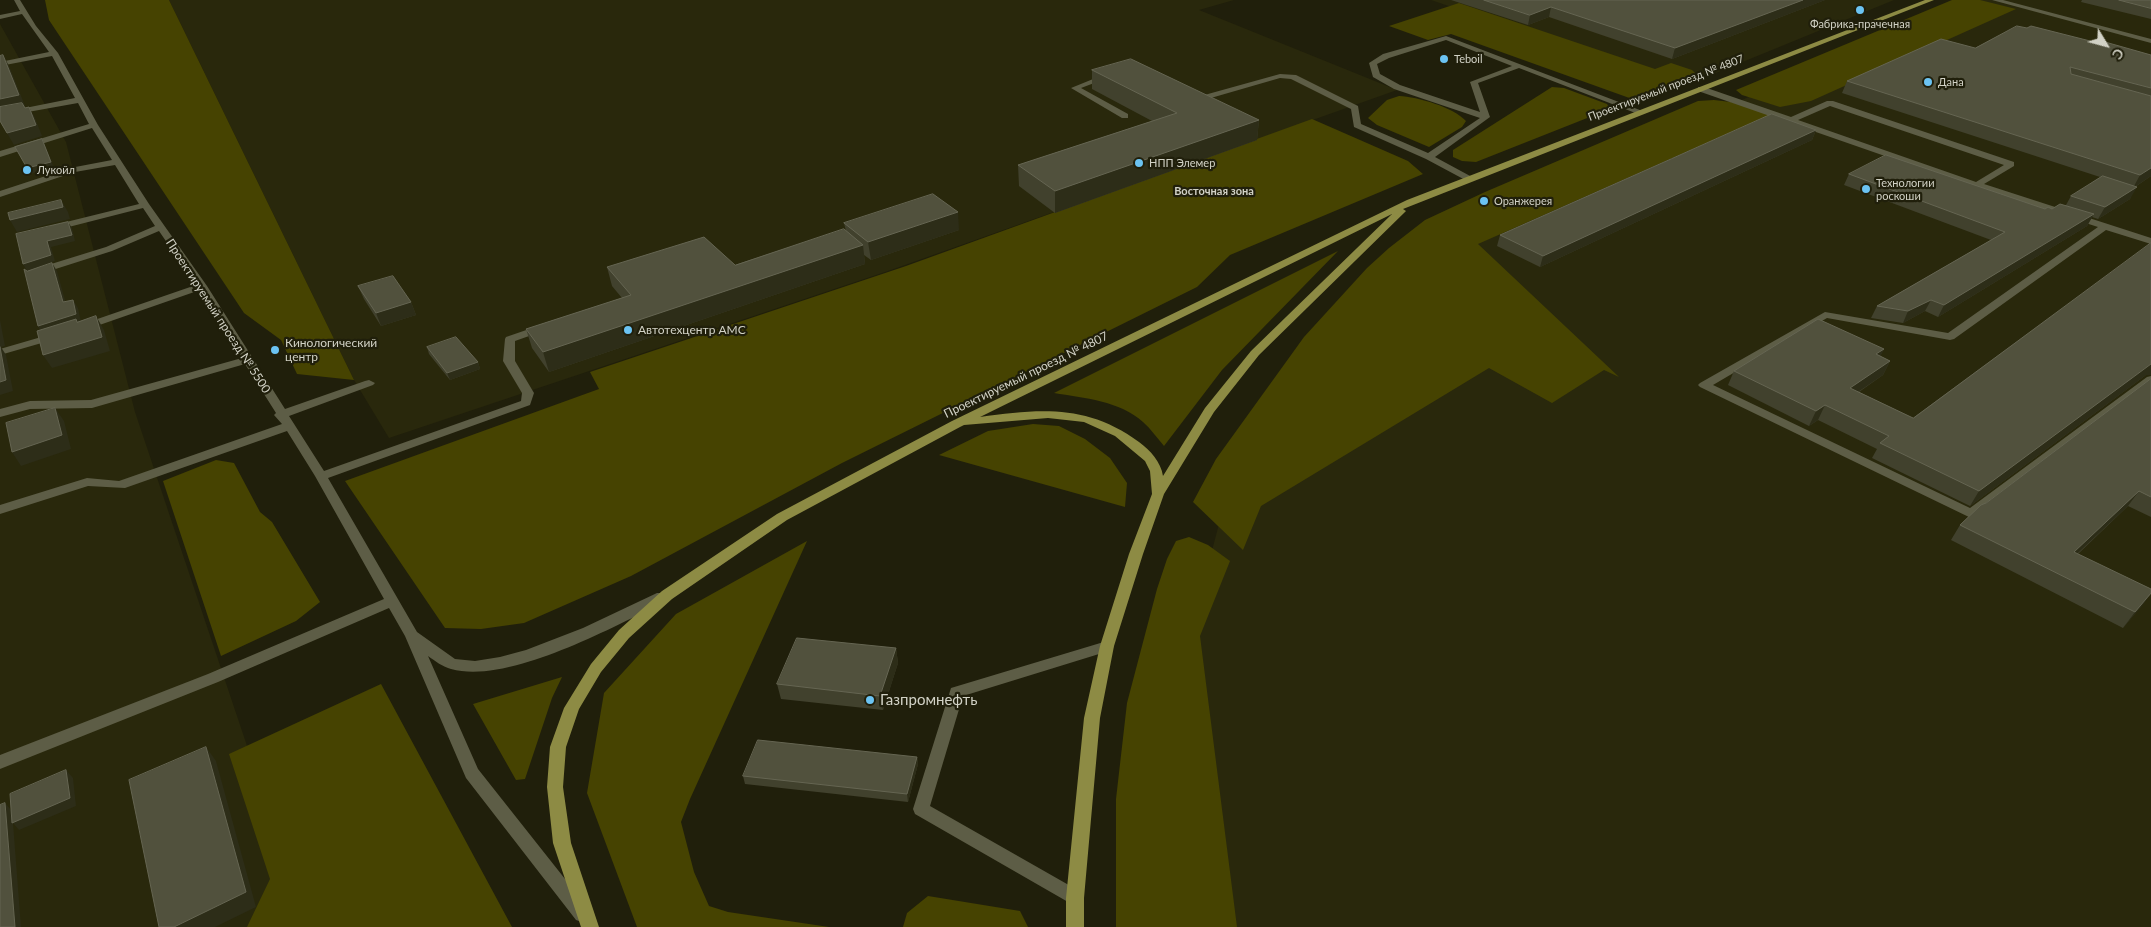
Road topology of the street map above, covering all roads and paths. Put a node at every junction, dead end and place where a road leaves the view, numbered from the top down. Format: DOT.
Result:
graph roads {
  1 [pos="18,0"];
  2 [pos="1931,0"];
  3 [pos="1995,0"];
  4 [pos="24,12"];
  5 [pos="0,17"];
  6 [pos="2151,41"];
  7 [pos="52,51"];
  8 [pos="0,58"];
  9 [pos="0,64"];
  10 [pos="1520,66"];
  11 [pos="1120,74"];
  12 [pos="1701,89"];
  13 [pos="1189,96"];
  14 [pos="80,100"];
  15 [pos="1641,112"];
  16 [pos="0,115"];
  17 [pos="1125,116"];
  18 [pos="1486,118"];
  19 [pos="1792,120"];
  20 [pos="94,125"];
  21 [pos="0,154"];
  22 [pos="1429,157"];
  23 [pos="118,162"];
  24 [pos="1469,179"];
  25 [pos="1977,185"];
  26 [pos="0,194"];
  27 [pos="1410,202"];
  28 [pos="145,205"];
  29 [pos="2106,226"];
  30 [pos="161,227"];
  31 [pos="40,231"];
  32 [pos="2151,241"];
  33 [pos="32,274"];
  34 [pos="202,286"];
  35 [pos="553,325"];
  36 [pos="0,352"];
  37 [pos="247,360"];
  38 [pos="2151,378"];
  39 [pos="369,383"];
  40 [pos="0,414"];
  41 [pos="280,415"];
  42 [pos="956,424"];
  43 [pos="288,426"];
  44 [pos="321,476"];
  45 [pos="1158,494"];
  46 [pos="0,510"];
  47 [pos="667,595"];
  48 [pos="393,601"];
  49 [pos="412,636"];
  50 [pos="1107,646"];
  51 [pos="0,762"];
  52 [pos="1075,898"];
  53 [pos="588,922"];
  54 [pos="1075,927"];
  1 -- 4 [label="street, Проектируемый проезд № 5500"];
  2 -- 12 [label="main road, Проектируемый проезд № 4807"];
  3 -- 6 [label="street"];
  4 -- 5 [label="street"];
  4 -- 7 [label="street, Проектируемый проезд № 5500"];
  7 -- 8 [label="street"];
  7 -- 9 [label="street"];
  7 -- 14 [label="street, Проектируемый проезд № 5500"];
  10 -- 15 [label="street"];
  10 -- 18 [label="street"];
  10 -- 18 [label="street"];
  11 -- 17 [label="street"];
  12 -- 15 [label="main road, Проектируемый проезд № 4807"];
  12 -- 19 [label="street"];
  13 -- 22 [label="street"];
  14 -- 16 [label="street"];
  14 -- 20 [label="street, Проектируемый проезд № 5500"];
  15 -- 24 [label="main road, Проектируемый проезд № 4807"];
  18 -- 22 [label="street"];
  19 -- 25 [label="street"];
  19 -- 25 [label="street"];
  20 -- 21 [label="street"];
  20 -- 23 [label="street, Проектируемый проезд № 5500"];
  22 -- 24 [label="street"];
  23 -- 26 [label="street"];
  23 -- 28 [label="street, Проектируемый проезд № 5500"];
  24 -- 27 [label="main road, Проектируемый проезд № 4807"];
  25 -- 29 [label="street"];
  27 -- 42 [label="main road, Проектируемый проезд № 4807"];
  27 -- 45 [label="main road, Проектируемый проезд № 4807"];
  28 -- 30 [label="street, Проектируемый проезд № 5500"];
  28 -- 31 [label="street"];
  29 -- 32 [label="street"];
  29 -- 38 [label="street"];
  30 -- 33 [label="street"];
  30 -- 34 [label="street, Проектируемый проезд № 5500"];
  34 -- 36 [label="street"];
  34 -- 37 [label="street, Проектируемый проезд № 5500"];
  35 -- 44 [label="street"];
  37 -- 40 [label="street"];
  37 -- 41 [label="street, Проектируемый проезд № 5500"];
  39 -- 41 [label="street"];
  41 -- 43 [label="street, Проектируемый проезд № 5500"];
  42 -- 45 [label="main road"];
  42 -- 47 [label="main road, Проектируемый проезд № 4807"];
  43 -- 44 [label="street, Проектируемый проезд № 5500"];
  43 -- 46 [label="street"];
  44 -- 48 [label="street, Проектируемый проезд № 5500"];
  45 -- 50 [label="main road, Проектируемый проезд № 4807"];
  47 -- 49 [label="street, Проектируемый проезд № 5500"];
  47 -- 53 [label="main road, Проектируемый проезд № 4807"];
  48 -- 49 [label="street, Проектируемый проезд № 5500"];
  48 -- 51 [label="street"];
  49 -- 53 [label="street, Проектируемый проезд № 5500"];
  50 -- 52 [label="main road, Проектируемый проезд № 4807"];
  50 -- 52 [label="street"];
  52 -- 54 [label="main road, Проектируемый проезд № 4807"];
}
